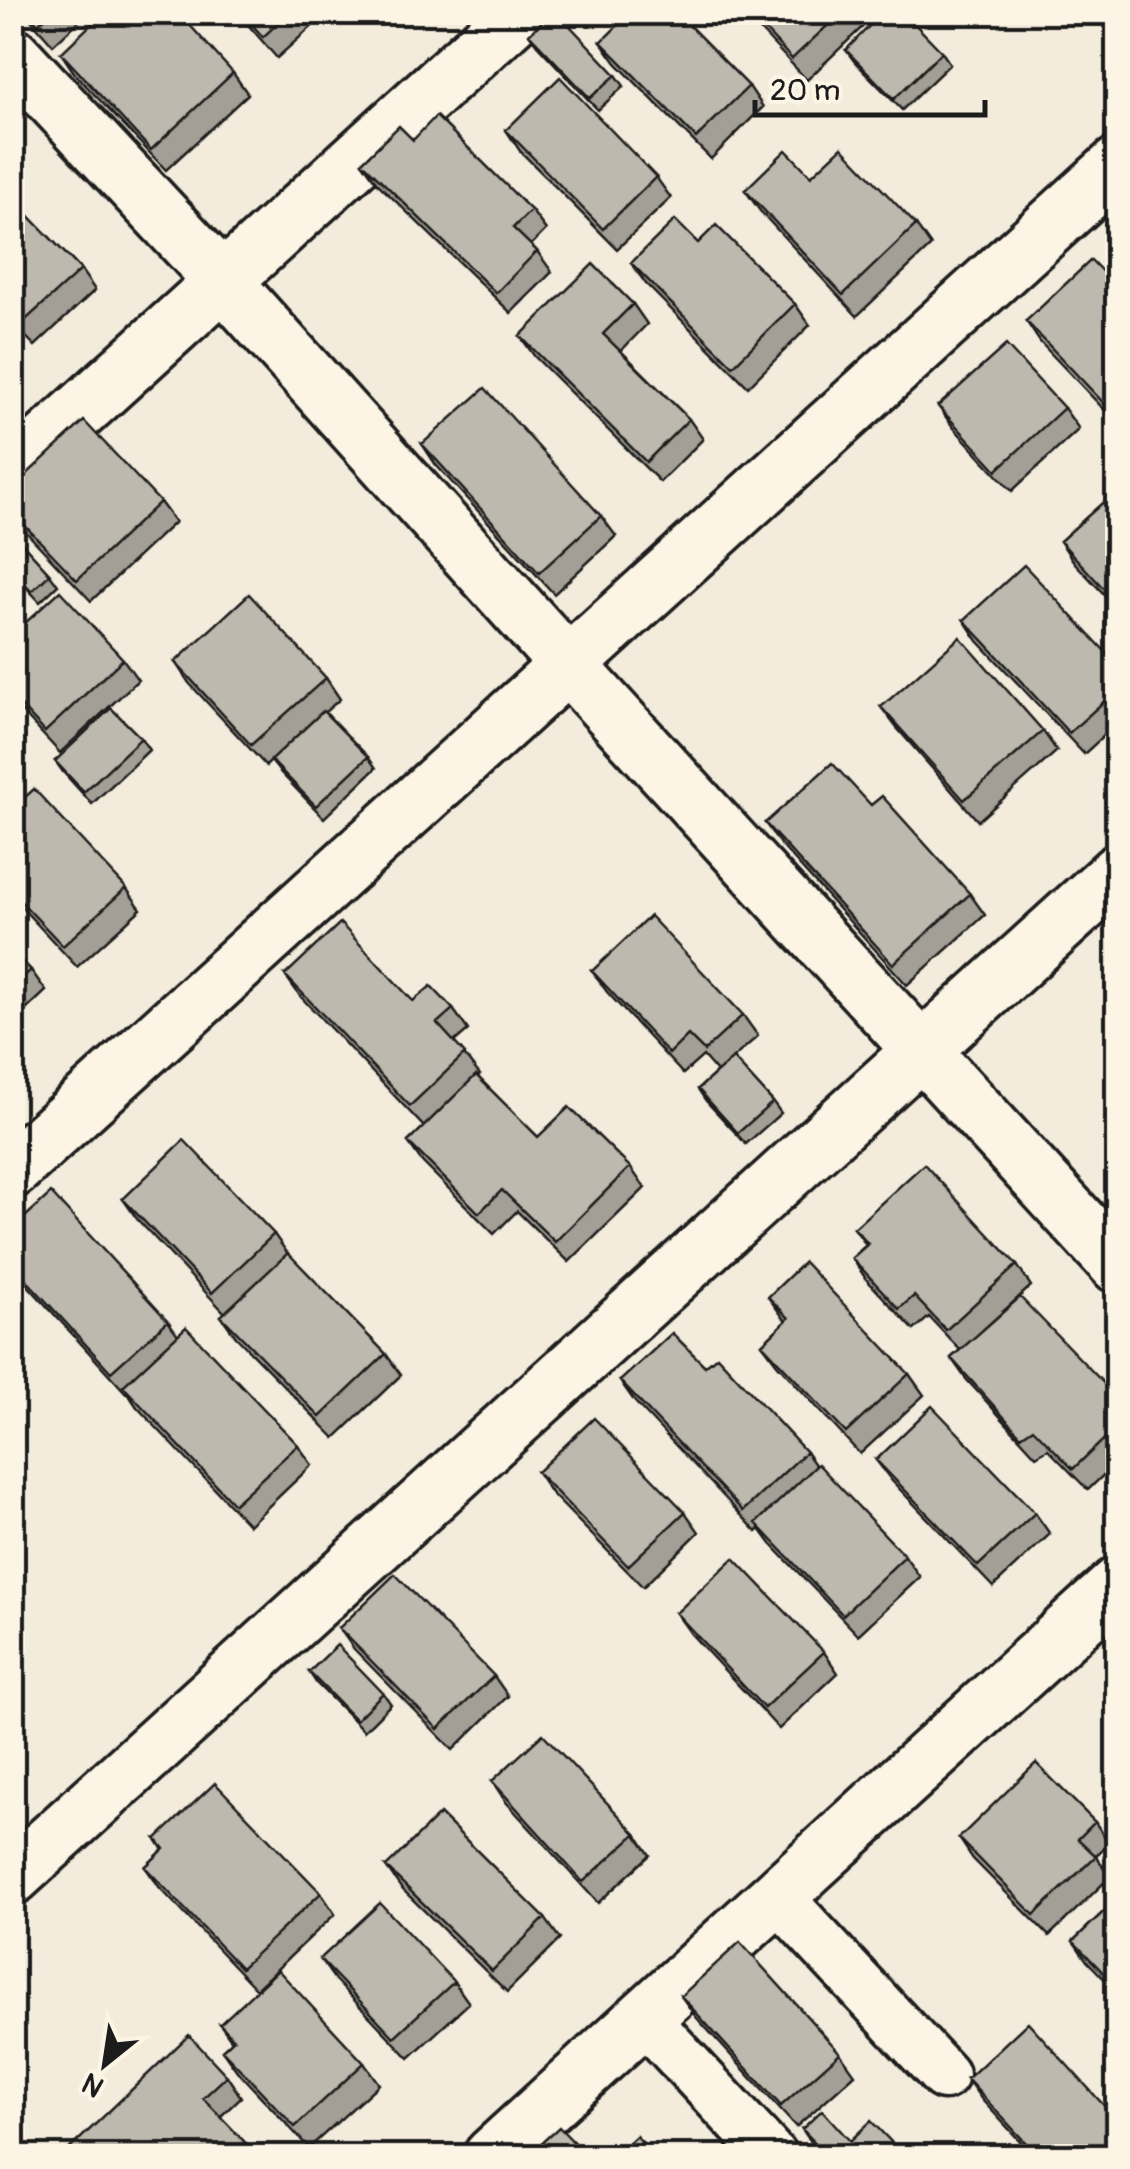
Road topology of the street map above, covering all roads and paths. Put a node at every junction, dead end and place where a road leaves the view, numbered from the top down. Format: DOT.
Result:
graph roads {
  1 [pos="519,12"];
  2 [pos="12,55"];
  3 [pos="1118,164"];
  4 [pos="224,282"];
  5 [pos="12,472"];
  6 [pos="569,666"];
  7 [pos="1118,872"];
  8 [pos="921,1049"];
  9 [pos="12,1170"];
  10 [pos="1118,1265"];
  11 [pos="1107,1616"];
  12 [pos="12,1876"];
  13 [pos="778,1896"];
  14 [pos="644,2018"];
  15 [pos="944,2075"];
  16 [pos="492,2156"];
  17 [pos="772,2156"];
  1 -- 4 [label="street"];
  2 -- 4 [label="street"];
  3 -- 6 [label="street"];
  4 -- 5 [label="street"];
  4 -- 6 [label="street"];
  6 -- 8 [label="street"];
  6 -- 9 [label="street"];
  7 -- 8 [label="street"];
  8 -- 10 [label="street"];
  8 -- 12 [label="street"];
  11 -- 13 [label="street"];
  13 -- 14 [label="street"];
  13 -- 15 [label="lane"];
  14 -- 16 [label="street"];
  14 -- 17 [label="lane"];
}
